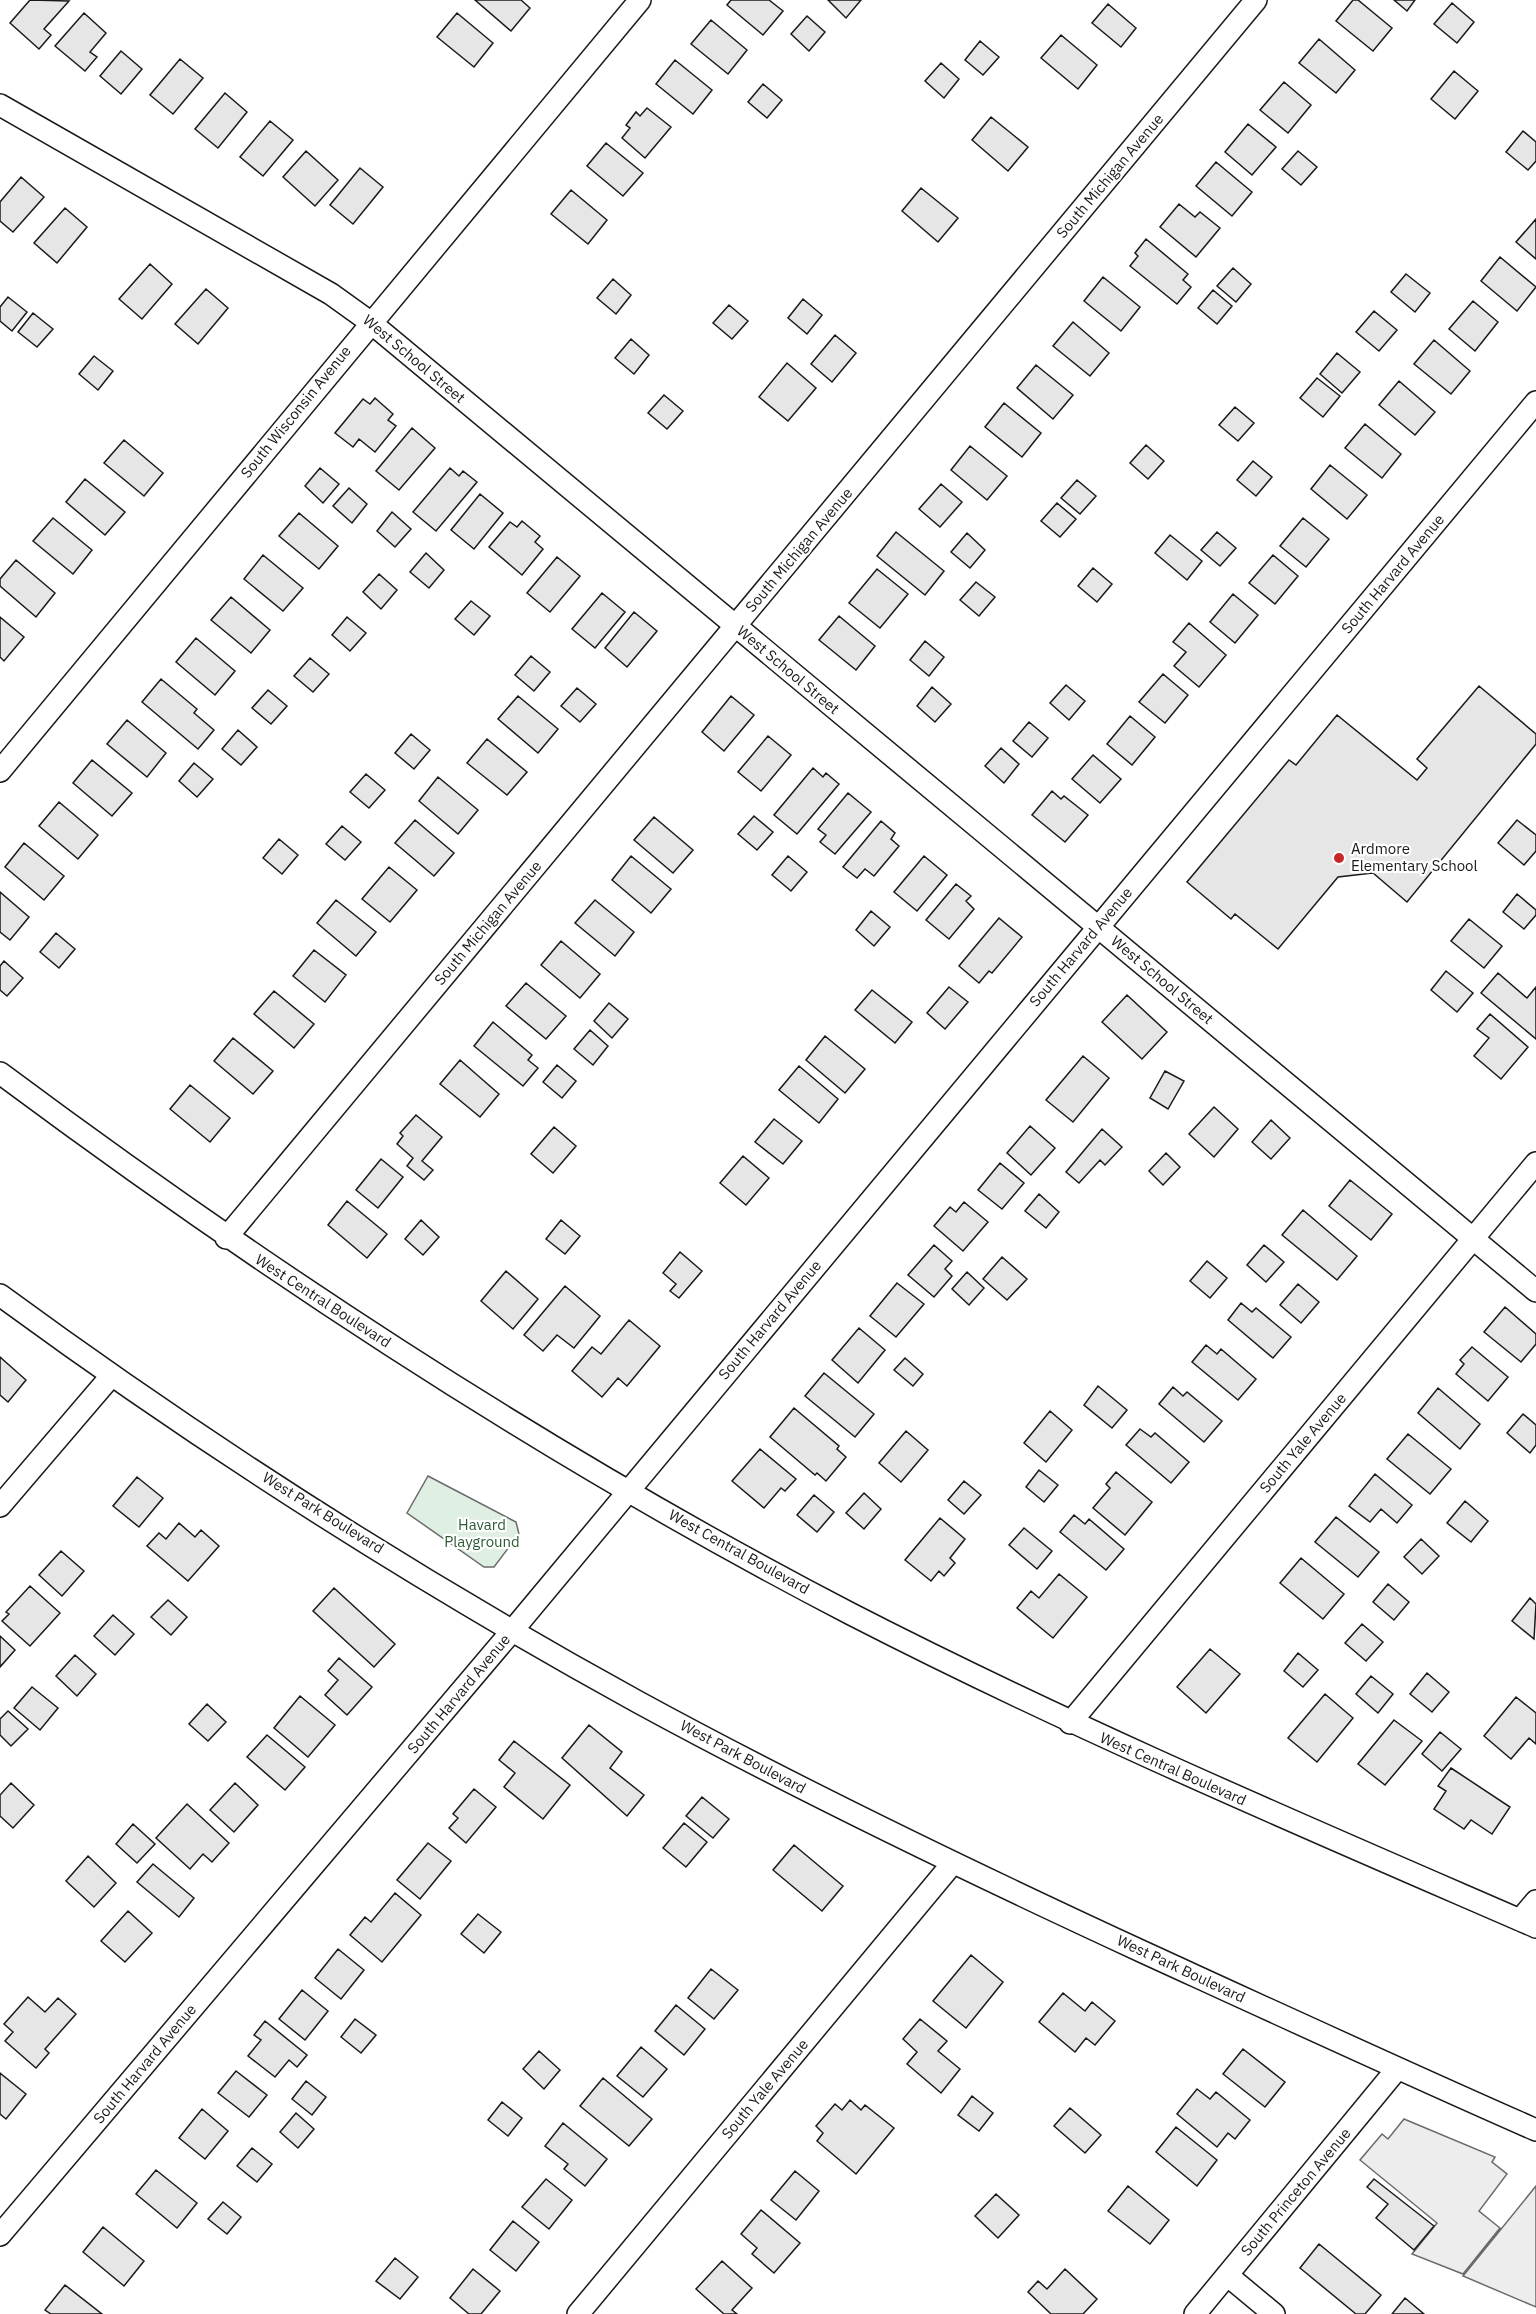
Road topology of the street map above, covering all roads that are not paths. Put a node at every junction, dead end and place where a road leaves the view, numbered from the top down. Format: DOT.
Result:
graph roads {
  1 [pos="639,0"];
  2 [pos="1256,0"];
  3 [pos="0,105"];
  4 [pos="370,322"];
  5 [pos="1536,402"];
  6 [pos="735,626"];
  7 [pos="0,771"];
  8 [pos="1098,927"];
  9 [pos="0,1073"];
  10 [pos="1536,1163"];
  11 [pos="226,1238"];
  12 [pos="1473,1239"];
  13 [pos="1536,1291"];
  14 [pos="0,1295"];
  15 [pos="112,1375"];
  16 [pos="628,1490"];
  17 [pos="0,1506"];
  18 [pos="512,1630"];
  19 [pos="1070,1723"];
  20 [pos="952,1864"];
  21 [pos="1536,1900"];
  22 [pos="1528,1924"];
  23 [pos="1397,2069"];
  24 [pos="1536,2130"];
  25 [pos="0,2235"];
  26 [pos="1227,2275"];
  27 [pos="578,2314"];
  28 [pos="1194,2314"];
  29 [pos="1274,2314"];
  1 -- 4 [label="street, South Wisconsin Avenue"];
  2 -- 6 [label="street, South Michigan Avenue"];
  3 -- 4 [label="street, West School Street"];
  4 -- 6 [label="street, West School Street"];
  4 -- 7 [label="street, South Wisconsin Avenue"];
  5 -- 8 [label="street, South Harvard Avenue"];
  6 -- 8 [label="street, West School Street"];
  6 -- 11 [label="street, South Michigan Avenue"];
  8 -- 12 [label="street, West School Street"];
  8 -- 16 [label="street, South Harvard Avenue"];
  9 -- 11 [label="street, West Central Boulevard"];
  10 -- 12 [label="street, South Yale Avenue"];
  11 -- 16 [label="street, West Central Boulevard"];
  12 -- 13 [label="street, West School Street"];
  12 -- 19 [label="street, South Yale Avenue"];
  14 -- 15 [label="street, West Park Boulevard"];
  15 -- 17 [label="street"];
  15 -- 18 [label="street, West Park Boulevard"];
  16 -- 18 [label="street, South Harvard Avenue"];
  16 -- 19 [label="street, West Central Boulevard"];
  18 -- 20 [label="street, West Park Boulevard"];
  18 -- 25 [label="street, South Harvard Avenue"];
  19 -- 22 [label="street, West Central Boulevard"];
  20 -- 23 [label="street, West Park Boulevard"];
  20 -- 27 [label="street, South Yale Avenue"];
  21 -- 22 [label="street"];
  23 -- 24 [label="street, West Park Boulevard"];
  23 -- 26 [label="street, South Princeton Avenue"];
  26 -- 28 [label="street, South Princeton Avenue"];
  26 -- 29 [label="street"];
}
